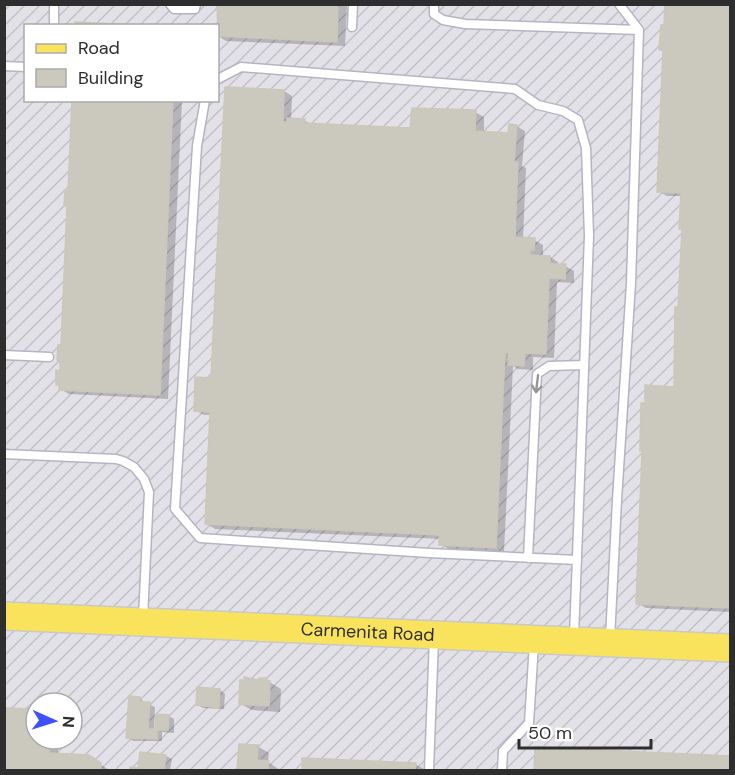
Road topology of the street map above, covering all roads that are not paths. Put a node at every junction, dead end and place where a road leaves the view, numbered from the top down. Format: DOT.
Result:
graph roads {
  1 [pos="54,4"];
  2 [pos="170,4"];
  3 [pos="196,4"];
  4 [pos="353,4"];
  5 [pos="434,4"];
  6 [pos="619,4"];
  7 [pos="54,24"];
  8 [pos="352,27"];
  9 [pos="639,30"];
  10 [pos="4,66"];
  11 [pos="24,67"];
  12 [pos="219,78"];
  13 [pos="205,102"];
  14 [pos="4,355"];
  15 [pos="49,357"];
  16 [pos="584,365"];
  17 [pos="4,454"];
  18 [pos="528,558"];
  19 [pos="577,560"];
  20 [pos="4,616"];
  21 [pos="143,622"];
  22 [pos="435,635"];
  23 [pos="534,639"];
  24 [pos="574,641"];
  25 [pos="610,643"];
  26 [pos="730,648"];
  27 [pos="429,771"];
  28 [pos="502,771"];
  1 -- 7 [label="lane"];
  2 -- 3 [label="lane"];
  4 -- 8 [label="lane"];
  5 -- 9 [label="lane"];
  6 -- 9 [label="lane"];
  9 -- 25 [label="lane"];
  10 -- 11 [label="lane"];
  12 -- 16 [label="lane"];
  13 -- 18 [label="lane"];
  14 -- 15 [label="lane"];
  16 -- 18 [label="lane, one-way"];
  16 -- 19 [label="lane"];
  17 -- 21 [label="lane"];
  18 -- 19 [label="lane"];
  19 -- 24 [label="lane"];
  20 -- 21 [label="main road, Carmenita Road"];
  21 -- 22 [label="main road, Carmenita Road"];
  22 -- 23 [label="main road, Carmenita Road"];
  22 -- 27 [label="lane"];
  23 -- 24 [label="main road, Carmenita Road"];
  23 -- 28 [label="lane"];
  24 -- 25 [label="main road, Carmenita Road"];
  25 -- 26 [label="main road, Carmenita Road"];
}
